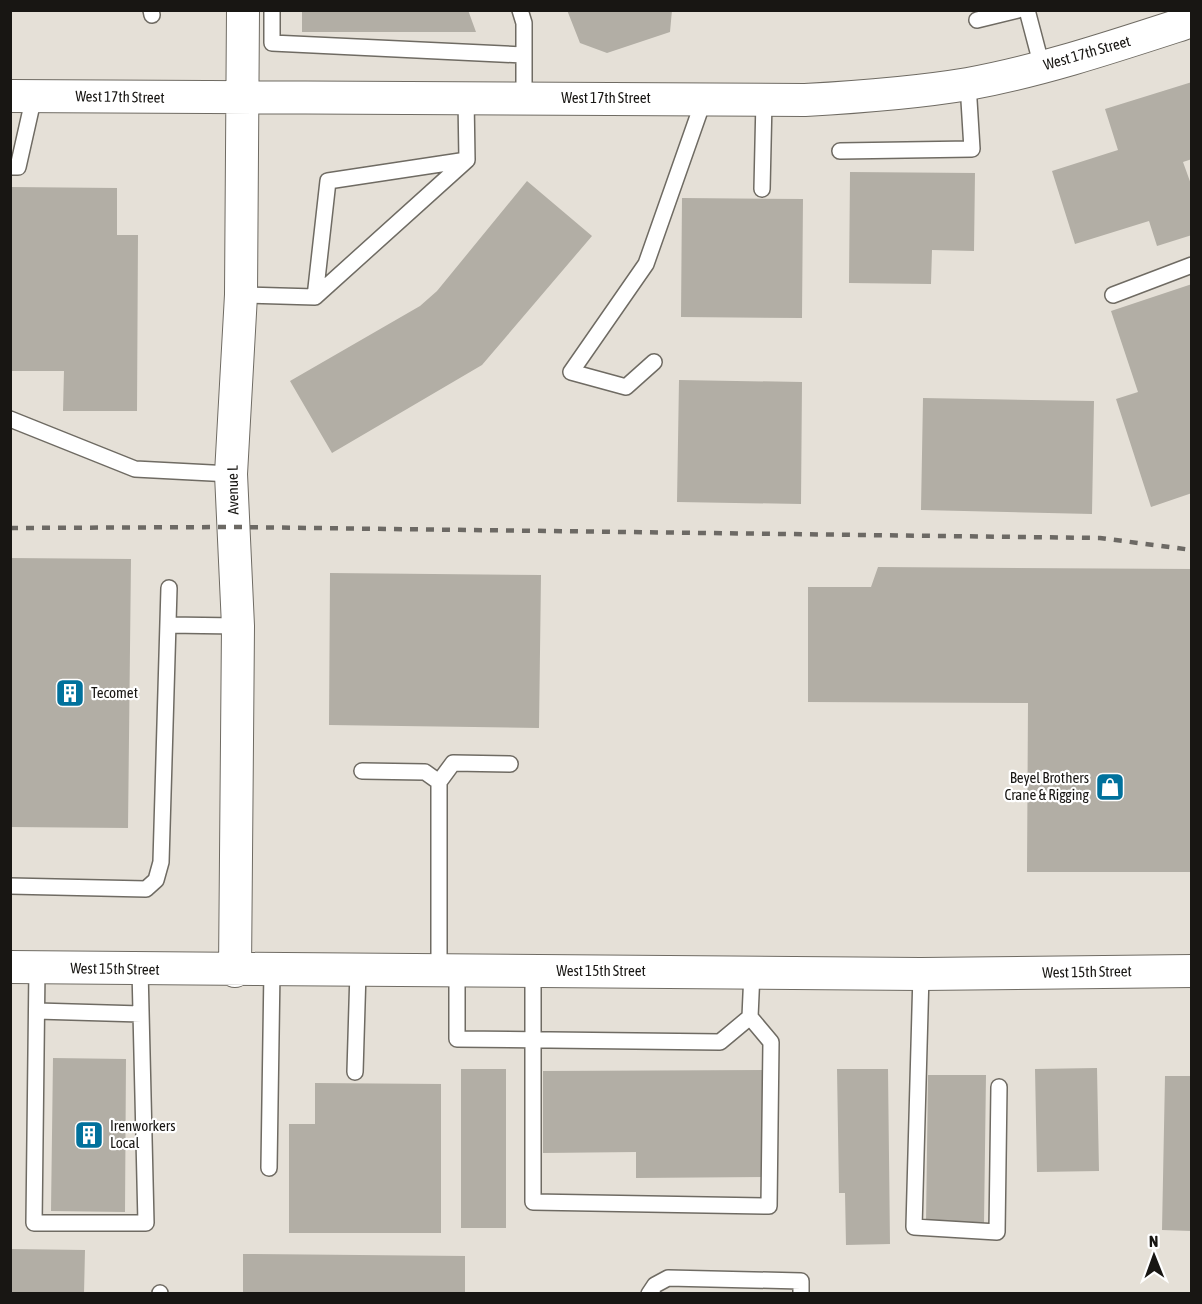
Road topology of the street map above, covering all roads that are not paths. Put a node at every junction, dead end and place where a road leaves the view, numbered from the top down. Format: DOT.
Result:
graph roads {
  1 [pos="243,10"];
  2 [pos="272,10"];
  3 [pos="520,10"];
  4 [pos="1018,10"];
  5 [pos="1027,10"];
  6 [pos="977,20"];
  7 [pos="1191,21"];
  8 [pos="524,55"];
  9 [pos="1042,67"];
  10 [pos="968,84"];
  11 [pos="22,96"];
  12 [pos="466,98"];
  13 [pos="524,98"];
  14 [pos="242,99"];
  15 [pos="704,99"];
  16 [pos="764,100"];
  17 [pos="840,151"];
  18 [pos="467,160"];
  19 [pos="10,167"];
  20 [pos="762,189"];
  21 [pos="1191,265"];
  22 [pos="241,295"];
  23 [pos="1113,295"];
  24 [pos="315,297"];
  25 [pos="654,362"];
  26 [pos="10,419"];
  27 [pos="231,474"];
  28 [pos="169,588"];
  29 [pos="168,625"];
  30 [pos="238,626"];
  31 [pos="510,764"];
  32 [pos="362,771"];
  33 [pos="439,782"];
  34 [pos="10,886"];
  35 [pos="24,968"];
  36 [pos="140,969"];
  37 [pos="235,970"];
  38 [pos="272,970"];
  39 [pos="358,971"];
  40 [pos="448,971"];
  41 [pos="533,971"];
  42 [pos="1191,971"];
  43 [pos="752,972"];
  44 [pos="921,974"];
  45 [pos="37,1011"];
  46 [pos="141,1014"];
  47 [pos="750,1017"];
  48 [pos="532,1039"];
  49 [pos="355,1072"];
  50 [pos="999,1087"];
  51 [pos="269,1168"];
  52 [pos="649,1293"];
  53 [pos="801,1293"];
  1 -- 14 [label="street, Avenue L"];
  2 -- 8 [label="lane"];
  3 -- 8 [label="lane"];
  4 -- 6 [label="lane"];
  5 -- 9 [label="lane"];
  7 -- 9 [label="street, West 17th Street"];
  8 -- 13 [label="lane"];
  9 -- 10 [label="street, West 17th Street"];
  10 -- 16 [label="street, West 17th Street"];
  10 -- 17 [label="lane"];
  11 -- 14 [label="street, West 17th Street"];
  11 -- 19 [label="lane"];
  12 -- 13 [label="street, West 17th Street"];
  12 -- 14 [label="street, West 17th Street"];
  12 -- 18 [label="lane"];
  13 -- 15 [label="street, West 17th Street"];
  14 -- 22 [label="street, Avenue L"];
  15 -- 16 [label="street, West 17th Street"];
  15 -- 25 [label="lane"];
  16 -- 20 [label="lane"];
  18 -- 24 [label="lane"];
  18 -- 24 [label="lane"];
  21 -- 23 [label="lane"];
  22 -- 24 [label="lane"];
  22 -- 27 [label="street, Avenue L"];
  26 -- 27 [label="lane"];
  27 -- 30 [label="street, Avenue L"];
  28 -- 29 [label="lane"];
  29 -- 30 [label="lane"];
  29 -- 34 [label="lane"];
  30 -- 37 [label="street, Avenue L"];
  31 -- 33 [label="lane"];
  32 -- 33 [label="lane"];
  33 -- 40 [label="lane"];
  35 -- 36 [label="street, West 15th Street"];
  35 -- 45 [label="lane"];
  36 -- 37 [label="street, West 15th Street"];
  36 -- 46 [label="lane"];
  37 -- 38 [label="street, West 15th Street"];
  38 -- 39 [label="street, West 15th Street"];
  38 -- 51 [label="lane"];
  39 -- 40 [label="street, West 15th Street"];
  39 -- 49 [label="lane"];
  40 -- 41 [label="street, West 15th Street"];
  40 -- 48 [label="lane"];
  41 -- 43 [label="street, West 15th Street"];
  41 -- 48 [label="lane"];
  42 -- 44 [label="street, West 15th Street"];
  43 -- 44 [label="street, West 15th Street"];
  43 -- 47 [label="lane"];
  44 -- 50 [label="lane"];
  45 -- 46 [label="lane"];
  45 -- 46 [label="lane"];
  47 -- 48 [label="lane"];
  47 -- 48 [label="lane"];
  52 -- 53 [label="lane"];
}
